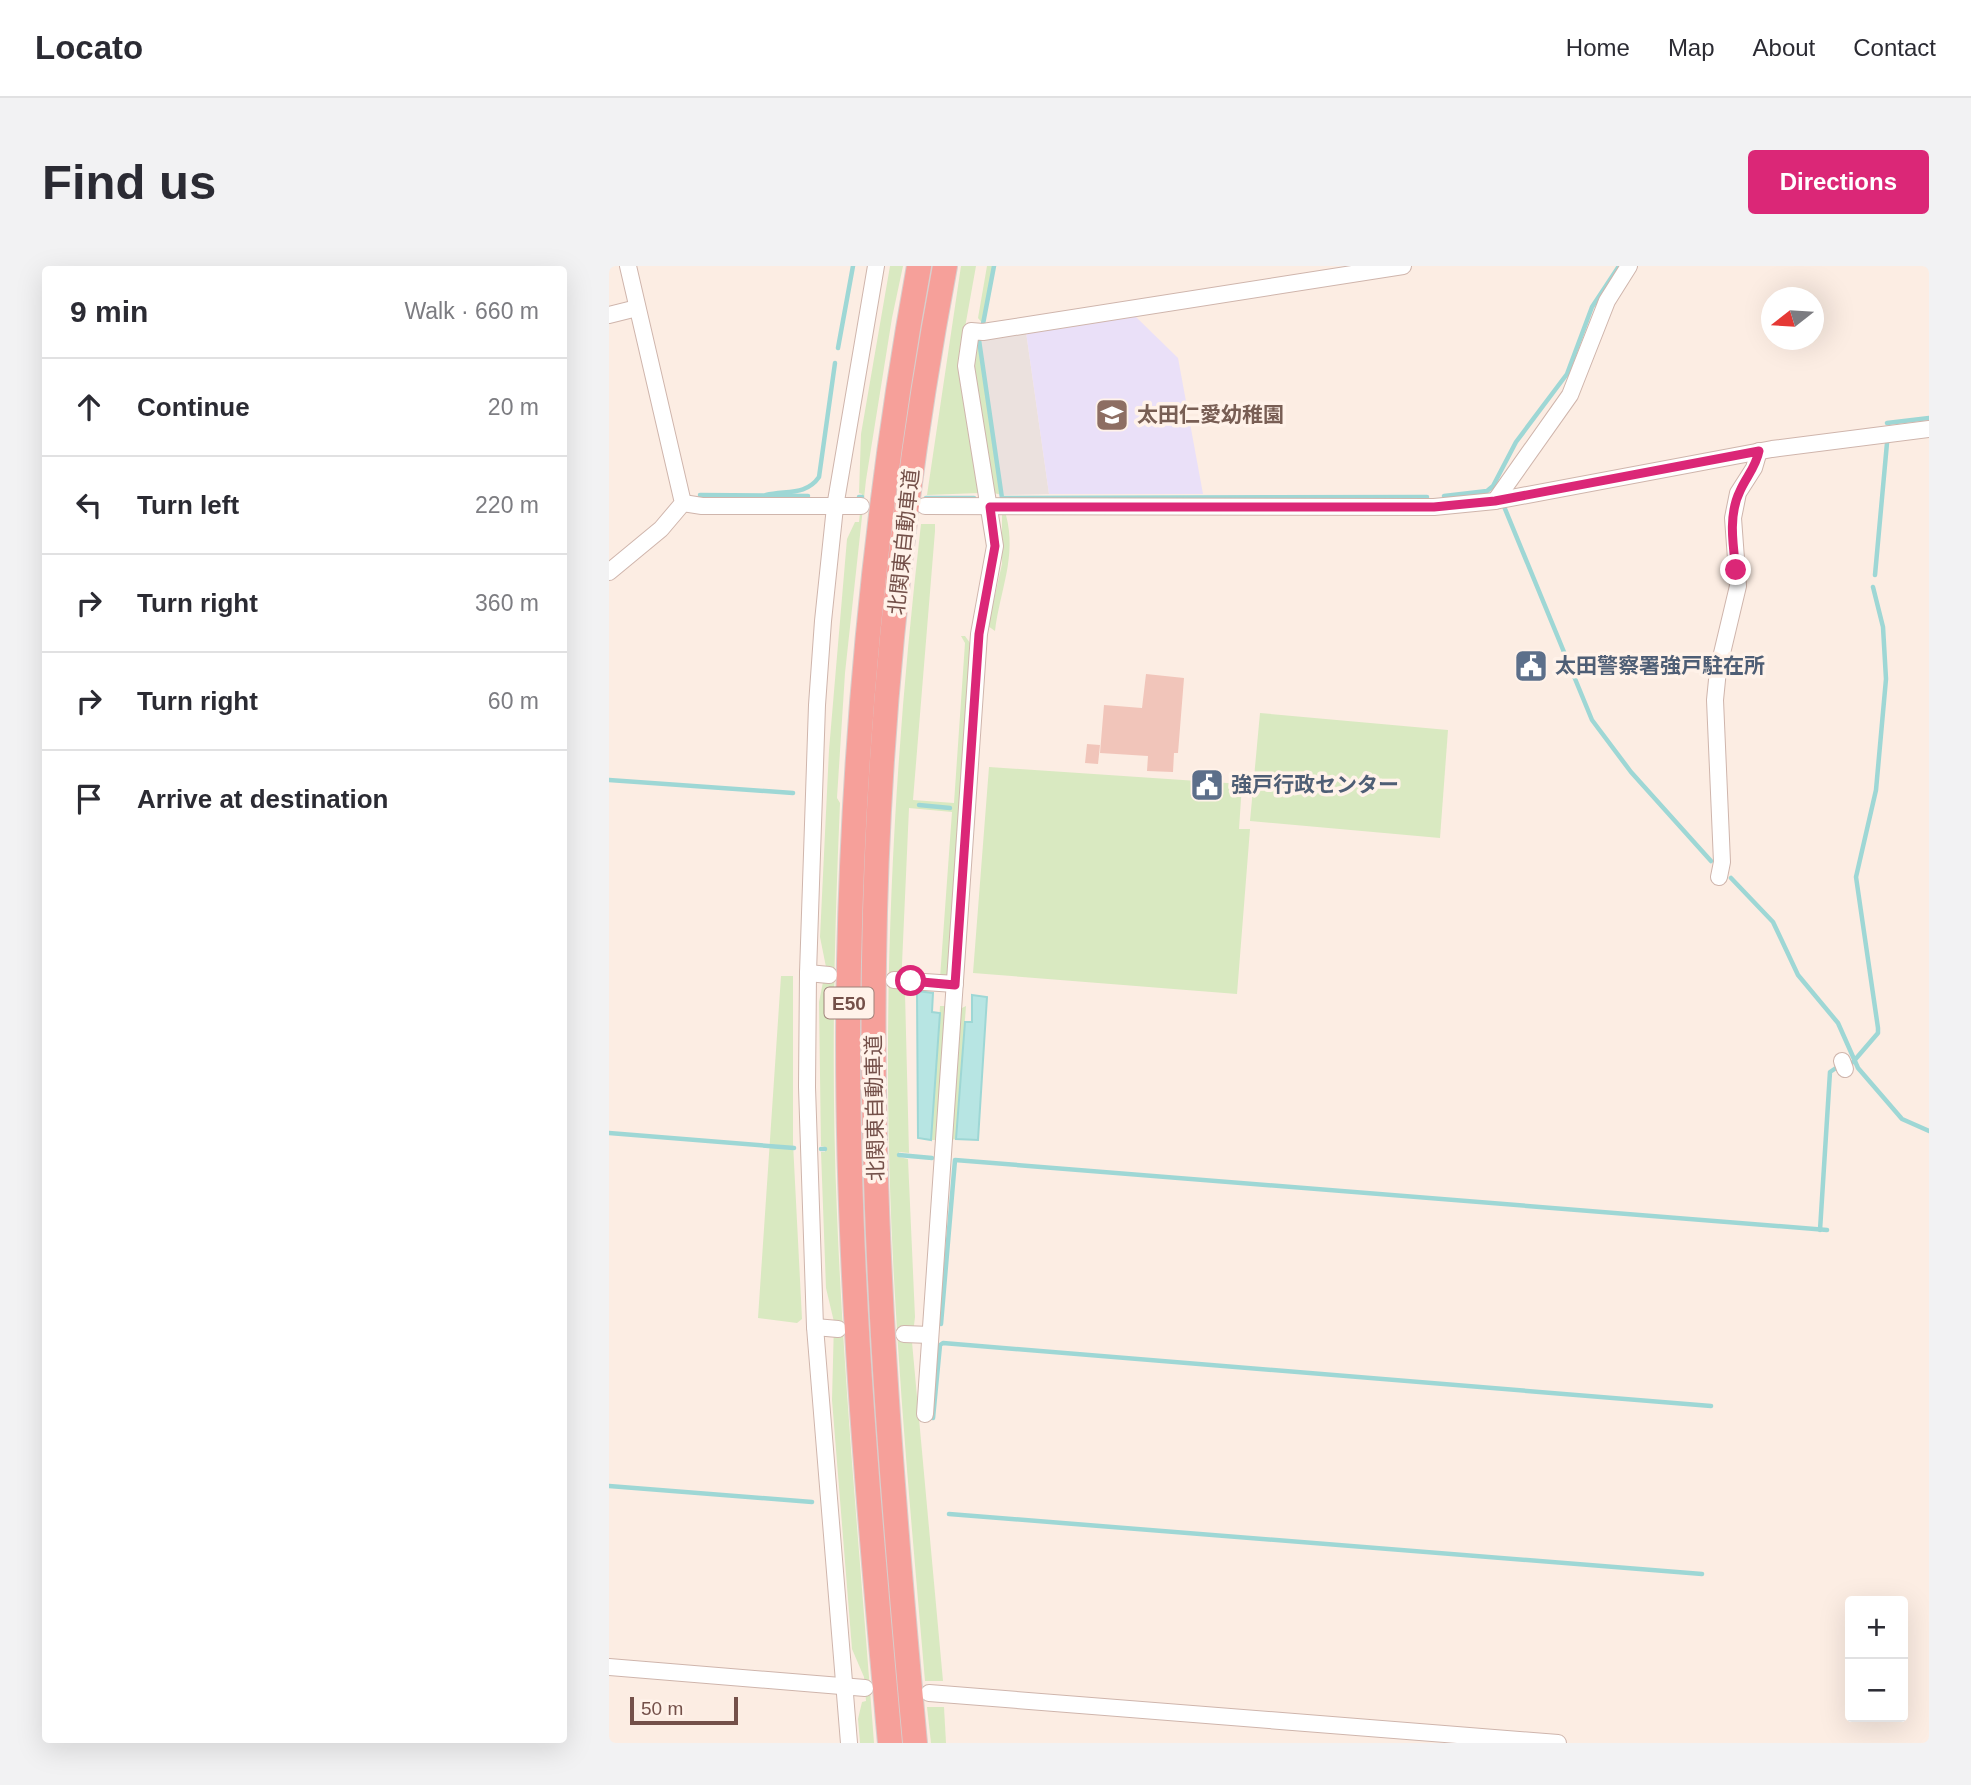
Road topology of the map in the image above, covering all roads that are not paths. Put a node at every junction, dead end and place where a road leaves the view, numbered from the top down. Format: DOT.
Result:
graph roads {
  1 [pos="628,266"];
  2 [pos="876,266"];
  3 [pos="919,266"];
  4 [pos="945,266"];
  5 [pos="1403,266"];
  6 [pos="1629,266"];
  7 [pos="638,308"];
  8 [pos="609,315"];
  9 [pos="1929,429"];
  10 [pos="1759,451"];
  11 [pos="1495,501"];
  12 [pos="683,503"];
  13 [pos="861,506"];
  14 [pos="925,506"];
  15 [pos="835,507"];
  16 [pos="990,507"];
  17 [pos="609,572"];
  18 [pos="1719,877"];
  19 [pos="808,973"];
  20 [pos="829,975"];
  21 [pos="894,979"];
  22 [pos="955,985"];
  23 [pos="815,1327"];
  24 [pos="838,1329"];
  25 [pos="904,1334"];
  26 [pos="930,1335"];
  27 [pos="925,1414"];
  28 [pos="609,1667"];
  29 [pos="844,1686"];
  30 [pos="865,1688"];
  31 [pos="929,1693"];
  32 [pos="849,1743"];
  33 [pos="890,1743"];
  34 [pos="915,1743"];
  35 [pos="1558,1743"];
  1 -- 7 [label="street"];
  2 -- 15 [label="street"];
  3 -- 33 [label="highway, 北関東自動車道 / E50"];
  4 -- 34 [label="highway, 北関東自動車道 / E50"];
  5 -- 16 [label="street"];
  6 -- 11 [label="street"];
  7 -- 8 [label="street"];
  7 -- 12 [label="street"];
  9 -- 10 [label="street"];
  10 -- 11 [label="street"];
  10 -- 18 [label="street"];
  11 -- 16 [label="street"];
  12 -- 15 [label="street"];
  12 -- 17 [label="street"];
  13 -- 15 [label="street"];
  14 -- 16 [label="street"];
  15 -- 19 [label="street"];
  16 -- 22 [label="street"];
  19 -- 20 [label="street"];
  19 -- 23 [label="street"];
  21 -- 22 [label="street"];
  22 -- 26 [label="street"];
  23 -- 24 [label="street"];
  23 -- 29 [label="street"];
  25 -- 26 [label="street"];
  26 -- 27 [label="street"];
  28 -- 29 [label="street"];
  29 -- 30 [label="street"];
  29 -- 32 [label="street"];
  31 -- 35 [label="street"];
}
